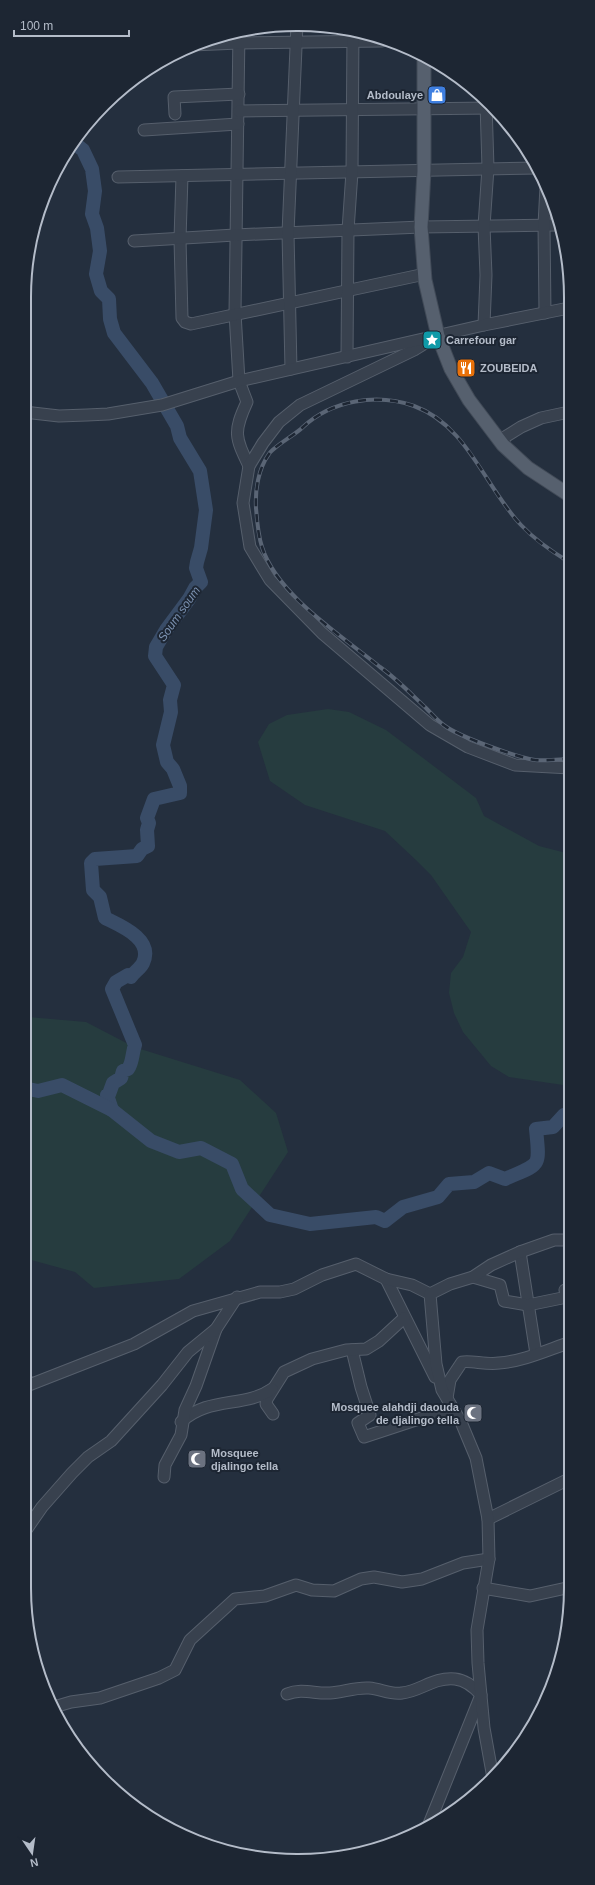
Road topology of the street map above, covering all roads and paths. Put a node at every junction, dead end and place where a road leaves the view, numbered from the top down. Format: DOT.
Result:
graph roads {
  1 [pos="297,31"];
  2 [pos="352,37"];
  3 [pos="239,38"];
  4 [pos="371,41"];
  5 [pos="239,42"];
  6 [pos="352,42"];
  7 [pos="218,43"];
  8 [pos="296,43"];
  9 [pos="424,63"];
  10 [pos="239,94"];
  11 [pos="483,106"];
  12 [pos="353,110"];
  13 [pos="424,110"];
  14 [pos="239,111"];
  15 [pos="294,111"];
  16 [pos="488,111"];
  17 [pos="175,114"];
  18 [pos="238,124"];
  19 [pos="144,130"];
  20 [pos="488,168"];
  21 [pos="530,168"];
  22 [pos="424,171"];
  23 [pos="352,172"];
  24 [pos="292,173"];
  25 [pos="238,174"];
  26 [pos="182,176"];
  27 [pos="118,177"];
  28 [pos="545,199"];
  29 [pos="544,225"];
  30 [pos="554,225"];
  31 [pos="484,226"];
  32 [pos="421,227"];
  33 [pos="348,230"];
  34 [pos="288,233"];
  35 [pos="235,235"];
  36 [pos="180,239"];
  37 [pos="134,241"];
  38 [pos="425,274"];
  39 [pos="347,291"];
  40 [pos="289,302"];
  41 [pos="564,309"];
  42 [pos="235,313"];
  43 [pos="545,313"];
  44 [pos="484,325"];
  45 [pos="437,336"];
  46 [pos="347,357"];
  47 [pos="290,369"];
  48 [pos="239,381"];
  49 [pos="31,413"];
  50 [pos="564,413"];
  51 [pos="503,445"];
  52 [pos="249,466"];
  53 [pos="564,492"];
  54 [pos="564,768"];
  55 [pos="564,1240"];
  56 [pos="520,1252"];
  57 [pos="473,1277"];
  58 [pos="386,1279"];
  59 [pos="430,1294"];
  60 [pos="237,1298"];
  61 [pos="564,1298"];
  62 [pos="528,1305"];
  63 [pos="404,1318"];
  64 [pos="216,1329"];
  65 [pos="564,1344"];
  66 [pos="352,1350"];
  67 [pos="536,1354"];
  68 [pos="31,1385"];
  69 [pos="272,1389"];
  70 [pos="447,1399"];
  71 [pos="273,1414"];
  72 [pos="181,1422"];
  73 [pos="164,1477"];
  74 [pos="564,1481"];
  75 [pos="488,1519"];
  76 [pos="31,1523"];
  77 [pos="489,1559"];
  78 [pos="483,1588"];
  79 [pos="564,1589"];
  80 [pos="287,1694"];
  81 [pos="481,1695"];
  82 [pos="58,1706"];
  83 [pos="492,1770"];
  84 [pos="432,1818"];
  1 -- 8 [label="street"];
  2 -- 6 [label="street"];
  3 -- 5 [label="street"];
  4 -- 6 [label="street"];
  5 -- 7 [label="street"];
  5 -- 8 [label="street"];
  5 -- 10 [label="street"];
  6 -- 8 [label="street"];
  6 -- 12 [label="street"];
  8 -- 15 [label="street"];
  9 -- 13 [label="main road"];
  10 -- 14 [label="street"];
  10 -- 17 [label="street"];
  11 -- 13 [label="street"];
  12 -- 13 [label="street"];
  12 -- 15 [label="street"];
  12 -- 23 [label="street"];
  13 -- 22 [label="main road"];
  14 -- 15 [label="street"];
  14 -- 18 [label="street"];
  15 -- 24 [label="street"];
  16 -- 20 [label="street"];
  18 -- 19 [label="street"];
  18 -- 25 [label="street"];
  20 -- 21 [label="street"];
  20 -- 22 [label="street"];
  20 -- 31 [label="street"];
  22 -- 23 [label="street"];
  22 -- 32 [label="main road"];
  23 -- 24 [label="street"];
  23 -- 33 [label="street"];
  24 -- 25 [label="street"];
  24 -- 34 [label="street"];
  25 -- 26 [label="street"];
  25 -- 35 [label="street"];
  26 -- 27 [label="street"];
  26 -- 36 [label="street"];
  28 -- 29 [label="street"];
  29 -- 30 [label="street"];
  29 -- 31 [label="street"];
  29 -- 43 [label="street"];
  31 -- 32 [label="street"];
  31 -- 44 [label="street"];
  32 -- 33 [label="street"];
  32 -- 38 [label="main road"];
  33 -- 34 [label="street"];
  33 -- 39 [label="street"];
  34 -- 35 [label="street"];
  34 -- 40 [label="street"];
  35 -- 36 [label="street"];
  35 -- 42 [label="street"];
  36 -- 37 [label="street"];
  36 -- 42 [label="street"];
  38 -- 39 [label="street"];
  38 -- 45 [label="main road"];
  39 -- 40 [label="street"];
  39 -- 46 [label="street"];
  40 -- 42 [label="street"];
  40 -- 47 [label="street"];
  41 -- 43 [label="street"];
  42 -- 48 [label="street"];
  43 -- 44 [label="street"];
  44 -- 45 [label="street"];
  45 -- 46 [label="street"];
  45 -- 51 [label="main road"];
  45 -- 52 [label="street"];
  46 -- 47 [label="street"];
  47 -- 48 [label="street"];
  48 -- 49 [label="street"];
  48 -- 52 [label="street"];
  50 -- 51 [label="street"];
  51 -- 53 [label="main road"];
  52 -- 54 [label="street"];
  55 -- 56 [label="street"];
  56 -- 57 [label="street"];
  56 -- 62 [label="street"];
  57 -- 59 [label="street"];
  57 -- 62 [label="street"];
  58 -- 59 [label="street"];
  58 -- 60 [label="street"];
  58 -- 63 [label="street"];
  59 -- 70 [label="street"];
  60 -- 64 [label="street"];
  60 -- 68 [label="street"];
  61 -- 62 [label="street"];
  62 -- 67 [label="street"];
  63 -- 66 [label="street"];
  63 -- 70 [label="street"];
  64 -- 72 [label="street"];
  64 -- 76 [label="street"];
  65 -- 67 [label="street"];
  66 -- 69 [label="street"];
  66 -- 70 [label="street"];
  67 -- 70 [label="street"];
  69 -- 71 [label="street"];
  69 -- 72 [label="street"];
  70 -- 75 [label="street"];
  72 -- 73 [label="street"];
  74 -- 75 [label="street"];
  75 -- 77 [label="street"];
  77 -- 78 [label="street"];
  77 -- 82 [label="street"];
  78 -- 79 [label="street"];
  78 -- 81 [label="street"];
  80 -- 81 [label="street"];
  81 -- 83 [label="street"];
  81 -- 84 [label="street"];
}
